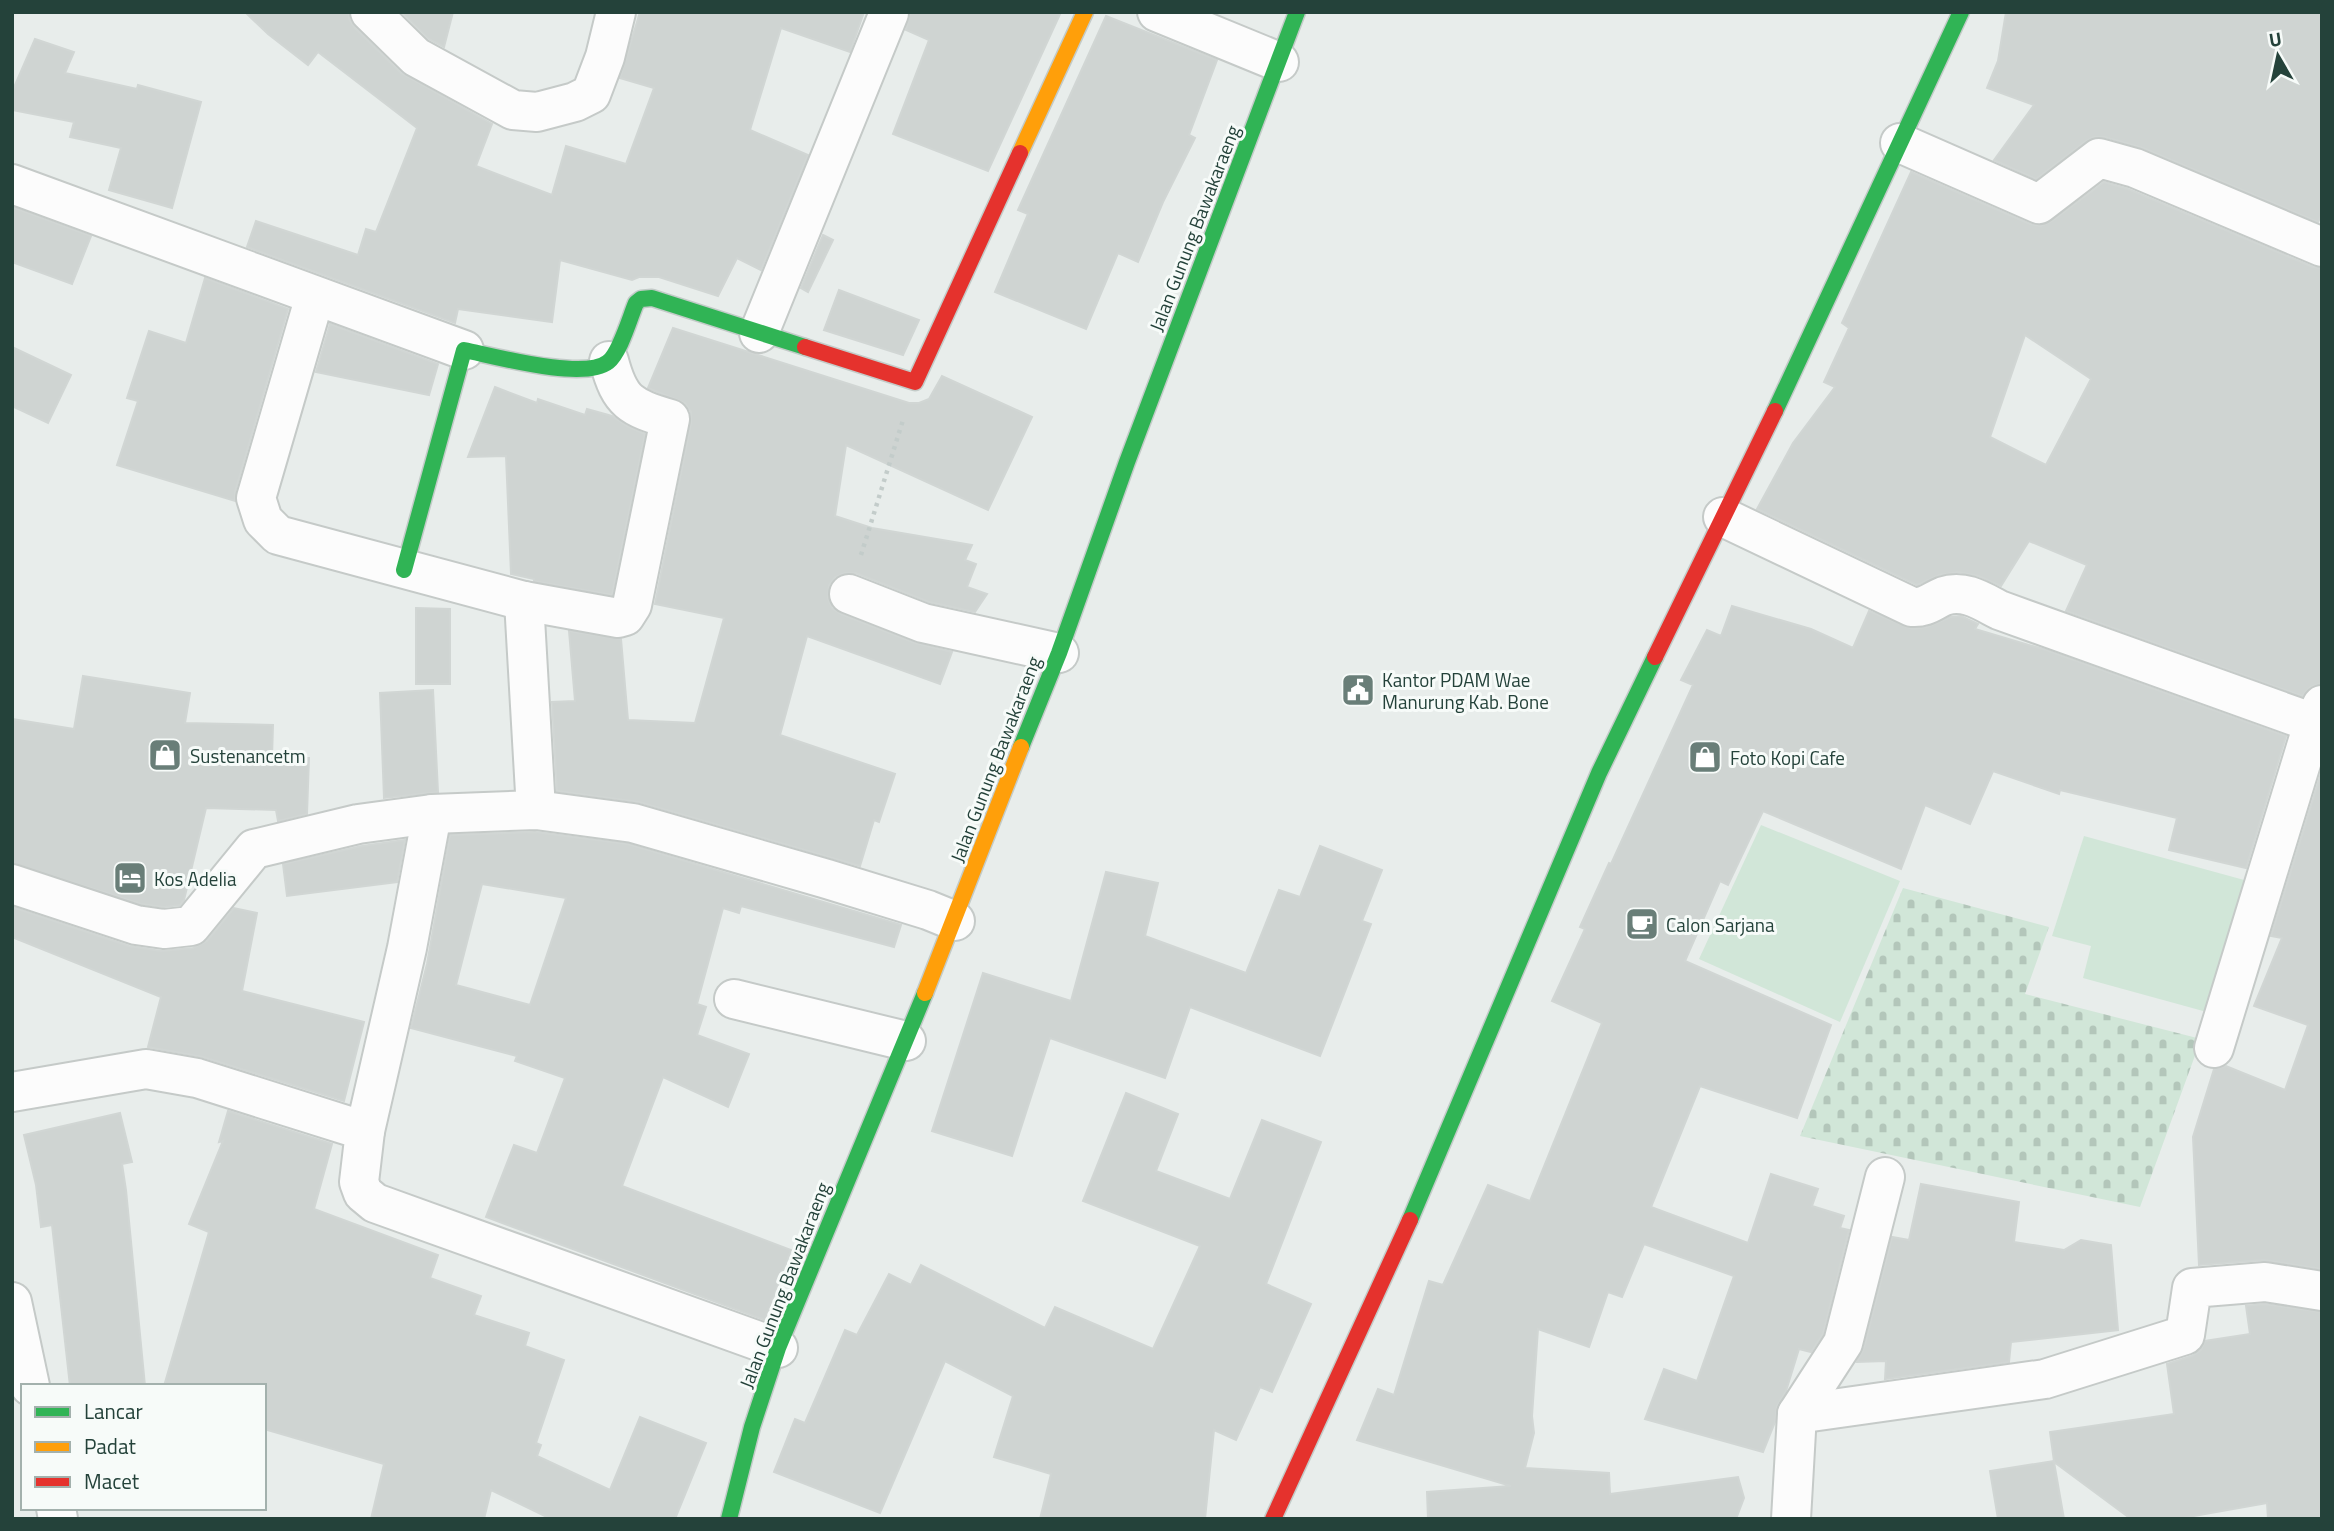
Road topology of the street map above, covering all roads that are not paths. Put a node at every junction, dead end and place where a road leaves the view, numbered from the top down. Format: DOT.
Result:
graph roads {
  1 [pos="370,12"];
  2 [pos="616,12"];
  3 [pos="888,12"];
  4 [pos="1085,12"];
  5 [pos="1157,12"];
  6 [pos="1297,12"];
  7 [pos="1961,12"];
  8 [pos="1279,62"];
  9 [pos="1900,143"];
  10 [pos="12,184"];
  11 [pos="2322,247"];
  12 [pos="315,296"];
  13 [pos="759,333"];
  14 [pos="464,350"];
  15 [pos="609,361"];
  16 [pos="1723,517"];
  17 [pos="404,569"];
  18 [pos="849,593"];
  19 [pos="524,601"];
  20 [pos="1059,653"];
  21 [pos="2319,718"];
  22 [pos="536,810"];
  23 [pos="432,814"];
  24 [pos="12,884"];
  25 [pos="955,921"];
  26 [pos="734,999"];
  27 [pos="905,1041"];
  28 [pos="2214,1048"];
  29 [pos="12,1092"];
  30 [pos="365,1131"];
  31 [pos="1885,1177"];
  32 [pos="2322,1291"];
  33 [pos="12,1302"];
  34 [pos="778,1348"];
  35 [pos="30,1384"];
  36 [pos="1797,1413"];
  37 [pos="729,1519"];
  38 [pos="1273,1519"];
  39 [pos="1791,1519"];
  1 -- 2 [label="street"];
  3 -- 13 [label="street"];
  4 -- 13 [label="street"];
  5 -- 8 [label="street"];
  6 -- 8 [label="street, Jalan Gunung Bawakaraeng"];
  7 -- 9 [label="street"];
  8 -- 20 [label="street, Jalan Gunung Bawakaraeng"];
  9 -- 11 [label="street"];
  9 -- 16 [label="street"];
  10 -- 12 [label="street"];
  12 -- 14 [label="street"];
  12 -- 17 [label="street"];
  13 -- 15 [label="street"];
  14 -- 15 [label="street"];
  14 -- 17 [label="street"];
  15 -- 19 [label="street"];
  16 -- 21 [label="street"];
  16 -- 38 [label="street"];
  17 -- 19 [label="street"];
  18 -- 20 [label="street"];
  19 -- 22 [label="street"];
  20 -- 25 [label="street, Jalan Gunung Bawakaraeng"];
  21 -- 28 [label="street"];
  22 -- 23 [label="street"];
  22 -- 25 [label="street"];
  23 -- 24 [label="street"];
  23 -- 30 [label="street"];
  25 -- 27 [label="street, Jalan Gunung Bawakaraeng"];
  26 -- 27 [label="street"];
  27 -- 34 [label="street, Jalan Gunung Bawakaraeng"];
  29 -- 30 [label="street"];
  30 -- 34 [label="street"];
  31 -- 36 [label="street"];
  32 -- 36 [label="street"];
  33 -- 35 [label="street"];
  34 -- 37 [label="street, Jalan Gunung Bawakaraeng"];
  36 -- 39 [label="street"];
}
